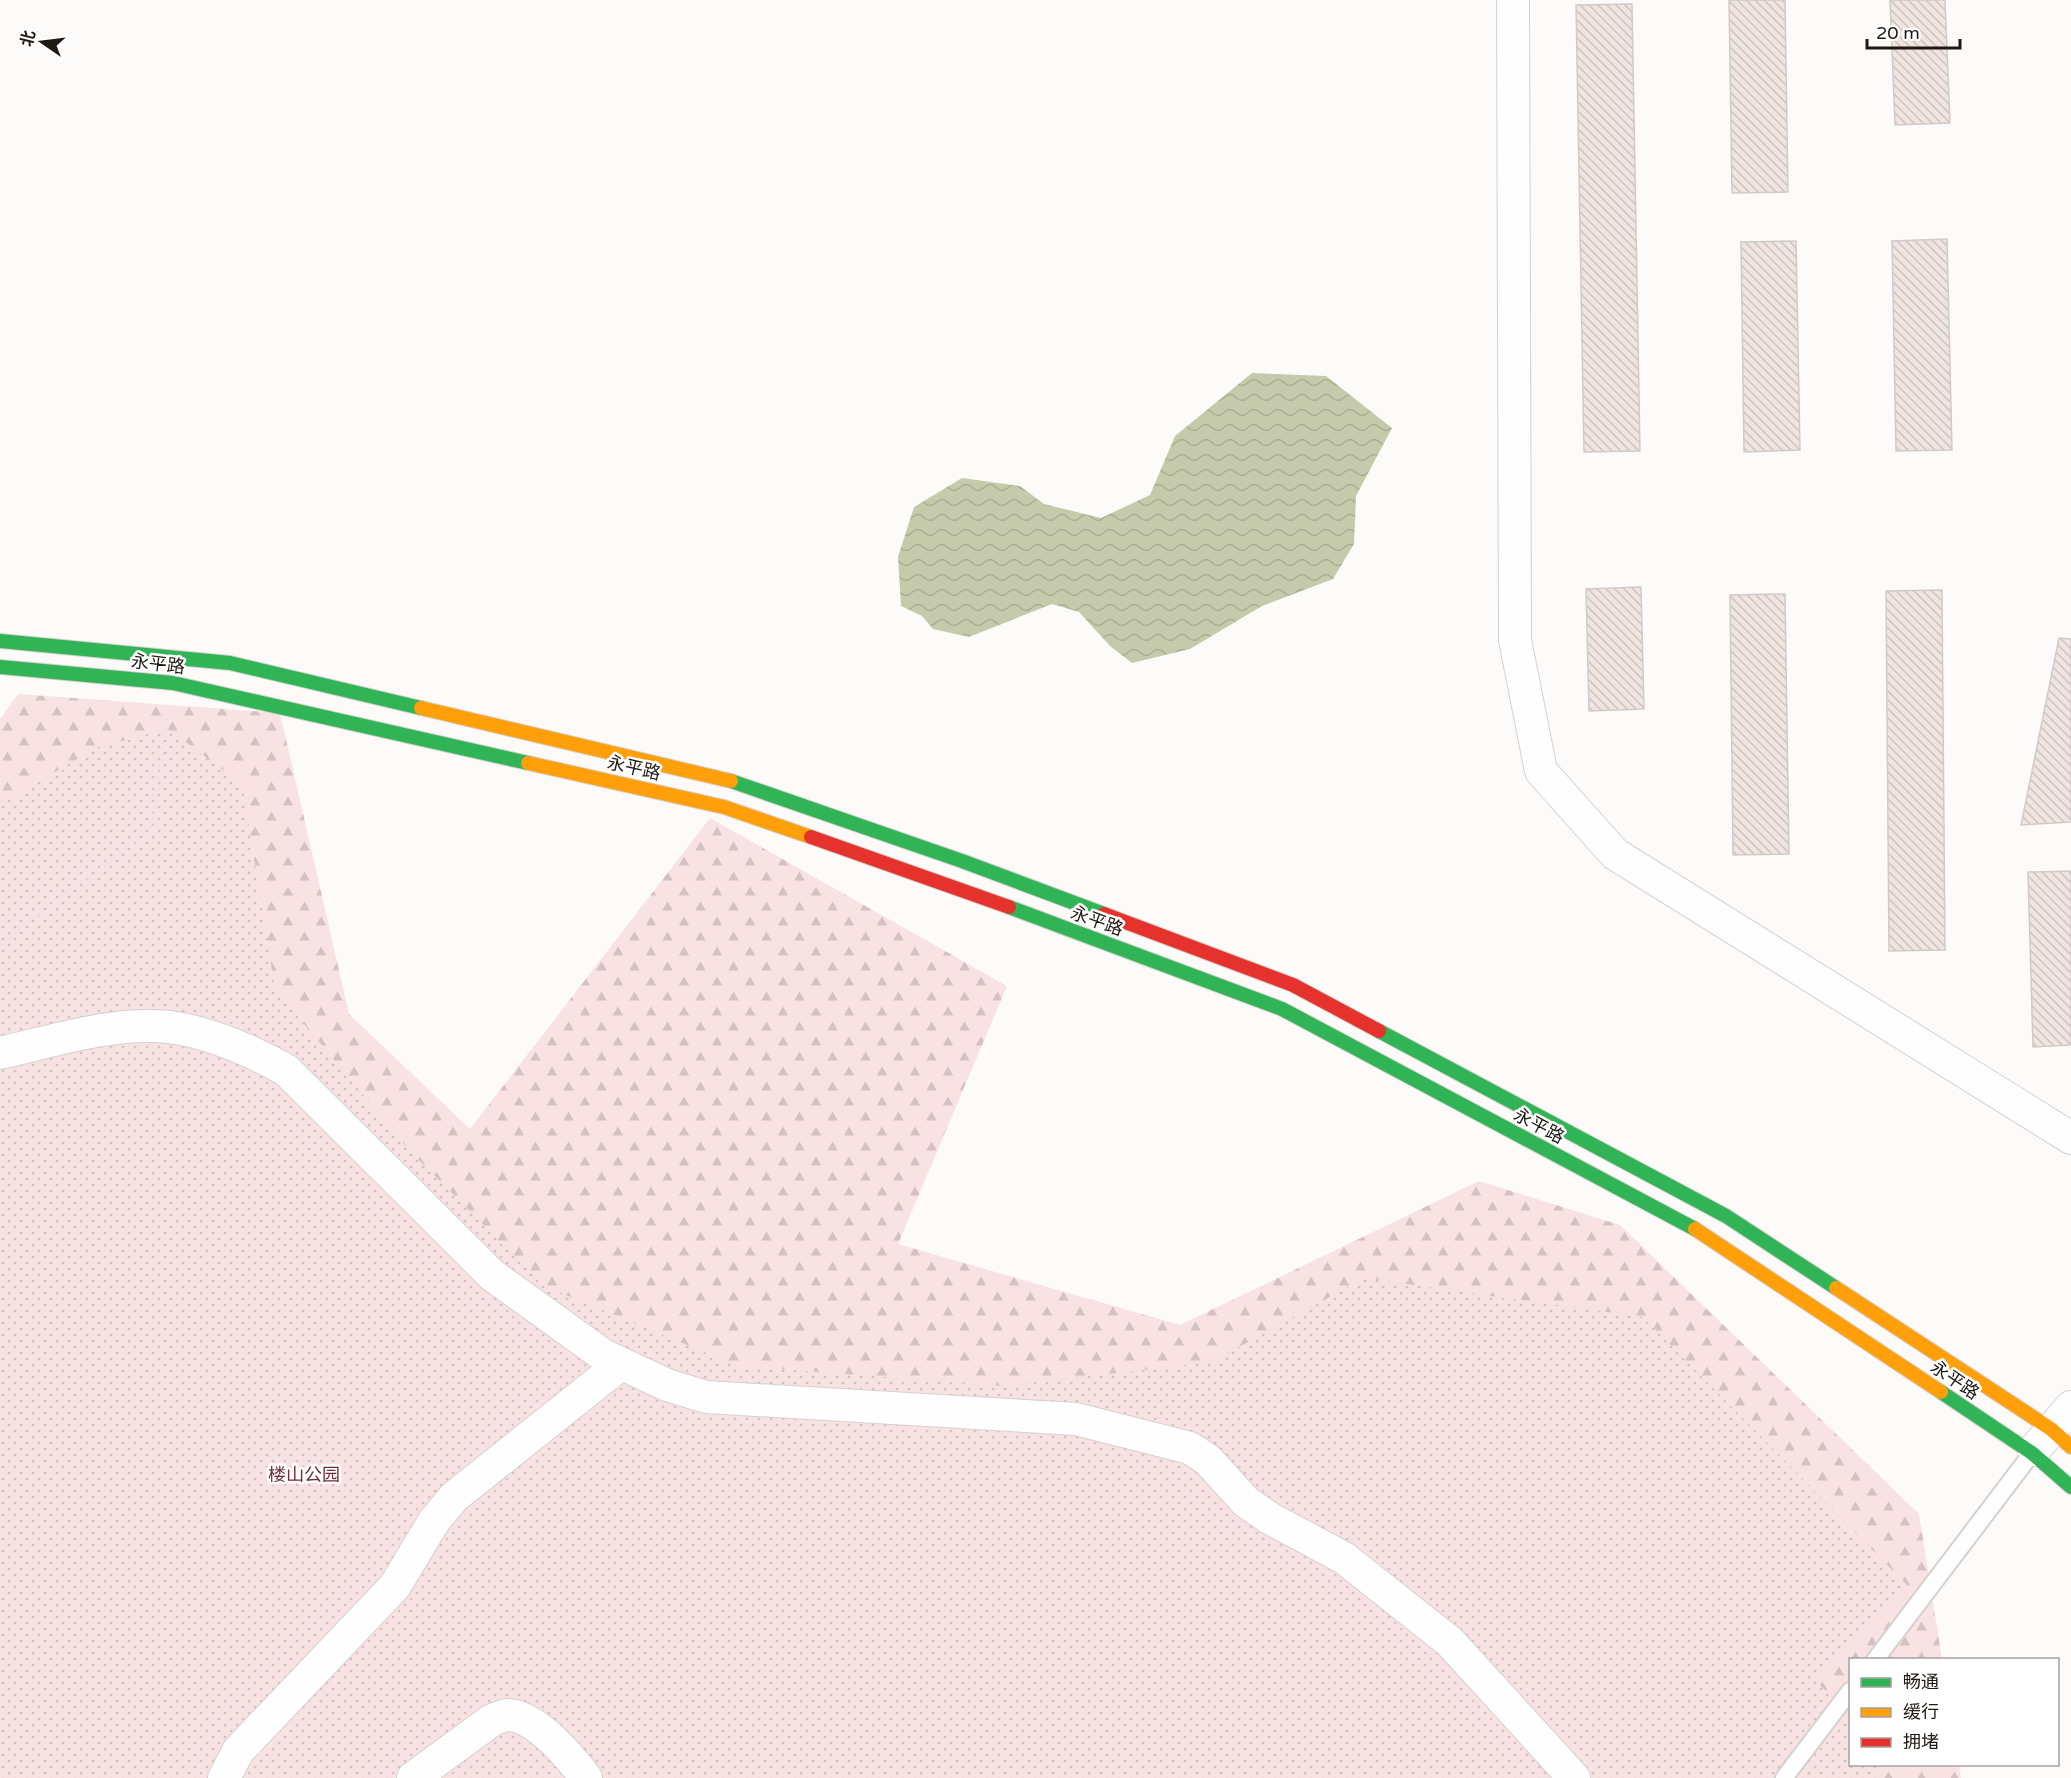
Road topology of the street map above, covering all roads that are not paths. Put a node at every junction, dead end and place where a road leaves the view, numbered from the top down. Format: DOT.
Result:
graph roads {
  1 [pos="1513,0"];
  2 [pos="0,641"];
  3 [pos="0,667"];
  4 [pos="0,1053"];
  5 [pos="2071,1138"];
  6 [pos="621,1364"];
  7 [pos="2064,1428"];
  8 [pos="2032,1453"];
  9 [pos="2071,1487"];
  10 [pos="1876,1658"];
  11 [pos="1849,1694"];
  12 [pos="224,1778"];
  13 [pos="413,1778"];
  14 [pos="586,1778"];
  15 [pos="1574,1778"];
  16 [pos="1784,1778"];
  1 -- 5 [label="street"];
  2 -- 7 [label="main road, 永平路"];
  3 -- 8 [label="main road, 永平路"];
  4 -- 6 [label="street"];
  6 -- 12 [label="street"];
  6 -- 15 [label="street"];
  7 -- 8 [label="street"];
  8 -- 9 [label="main road, 永平路"];
  8 -- 10 [label="lane"];
  11 -- 16 [label="lane"];
  13 -- 14 [label="street"];
}
